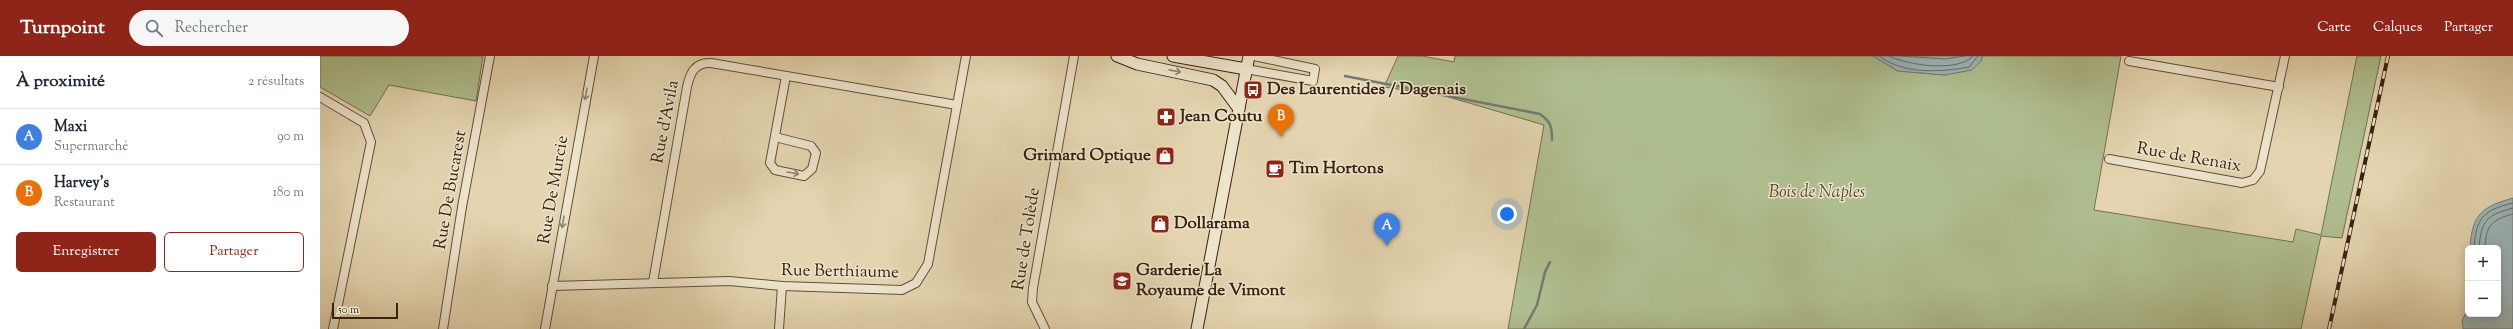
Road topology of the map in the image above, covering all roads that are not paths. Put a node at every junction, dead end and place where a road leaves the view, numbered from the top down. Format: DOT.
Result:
graph roads {
  1 [pos="490,56"];
  2 [pos="594,56"];
  3 [pos="966,56"];
  4 [pos="1074,56"];
  5 [pos="1117,56"];
  6 [pos="1173,56"];
  7 [pos="1248,56"];
  8 [pos="1254,56"];
  9 [pos="2285,56"];
  10 [pos="2129,61"];
  11 [pos="1246,69"];
  12 [pos="786,76"];
  13 [pos="2279,87"];
  14 [pos="320,97"];
  15 [pos="957,105"];
  16 [pos="1239,109"];
  17 [pos="775,137"];
  18 [pos="2109,159"];
  19 [pos="653,282"];
  20 [pos="552,286"];
  21 [pos="782,286"];
  22 [pos="333,329"];
  23 [pos="443,329"];
  24 [pos="545,329"];
  25 [pos="778,329"];
  26 [pos="1045,329"];
  27 [pos="1197,329"];
  1 -- 23 [label="street, Rue De Bucarest"];
  2 -- 20 [label="street, Rue De Murcie, one-way"];
  3 -- 15 [label="street, Rue Berthiaume"];
  4 -- 26 [label="street, Rue de Tolède"];
  5 -- 16 [label="main road, one-way"];
  6 -- 11 [label="main road"];
  7 -- 11 [label="main road"];
  8 -- 11 [label="street"];
  9 -- 13 [label="street, Rue de Renaix"];
  10 -- 13 [label="street"];
  11 -- 16 [label="main road"];
  12 -- 15 [label="street, Rue d'Avila"];
  12 -- 17 [label="street"];
  12 -- 19 [label="street, Rue d'Avila"];
  13 -- 18 [label="street, Rue de Renaix"];
  14 -- 22 [label="street"];
  15 -- 21 [label="street, Rue Berthiaume"];
  16 -- 27 [label="main road"];
  17 -- 17 [label="street, one-way"];
  19 -- 20 [label="street, Rue Berthiaume"];
  19 -- 21 [label="street, Rue Berthiaume"];
  20 -- 24 [label="street, Rue De Murcie"];
  21 -- 25 [label="street"];
}
